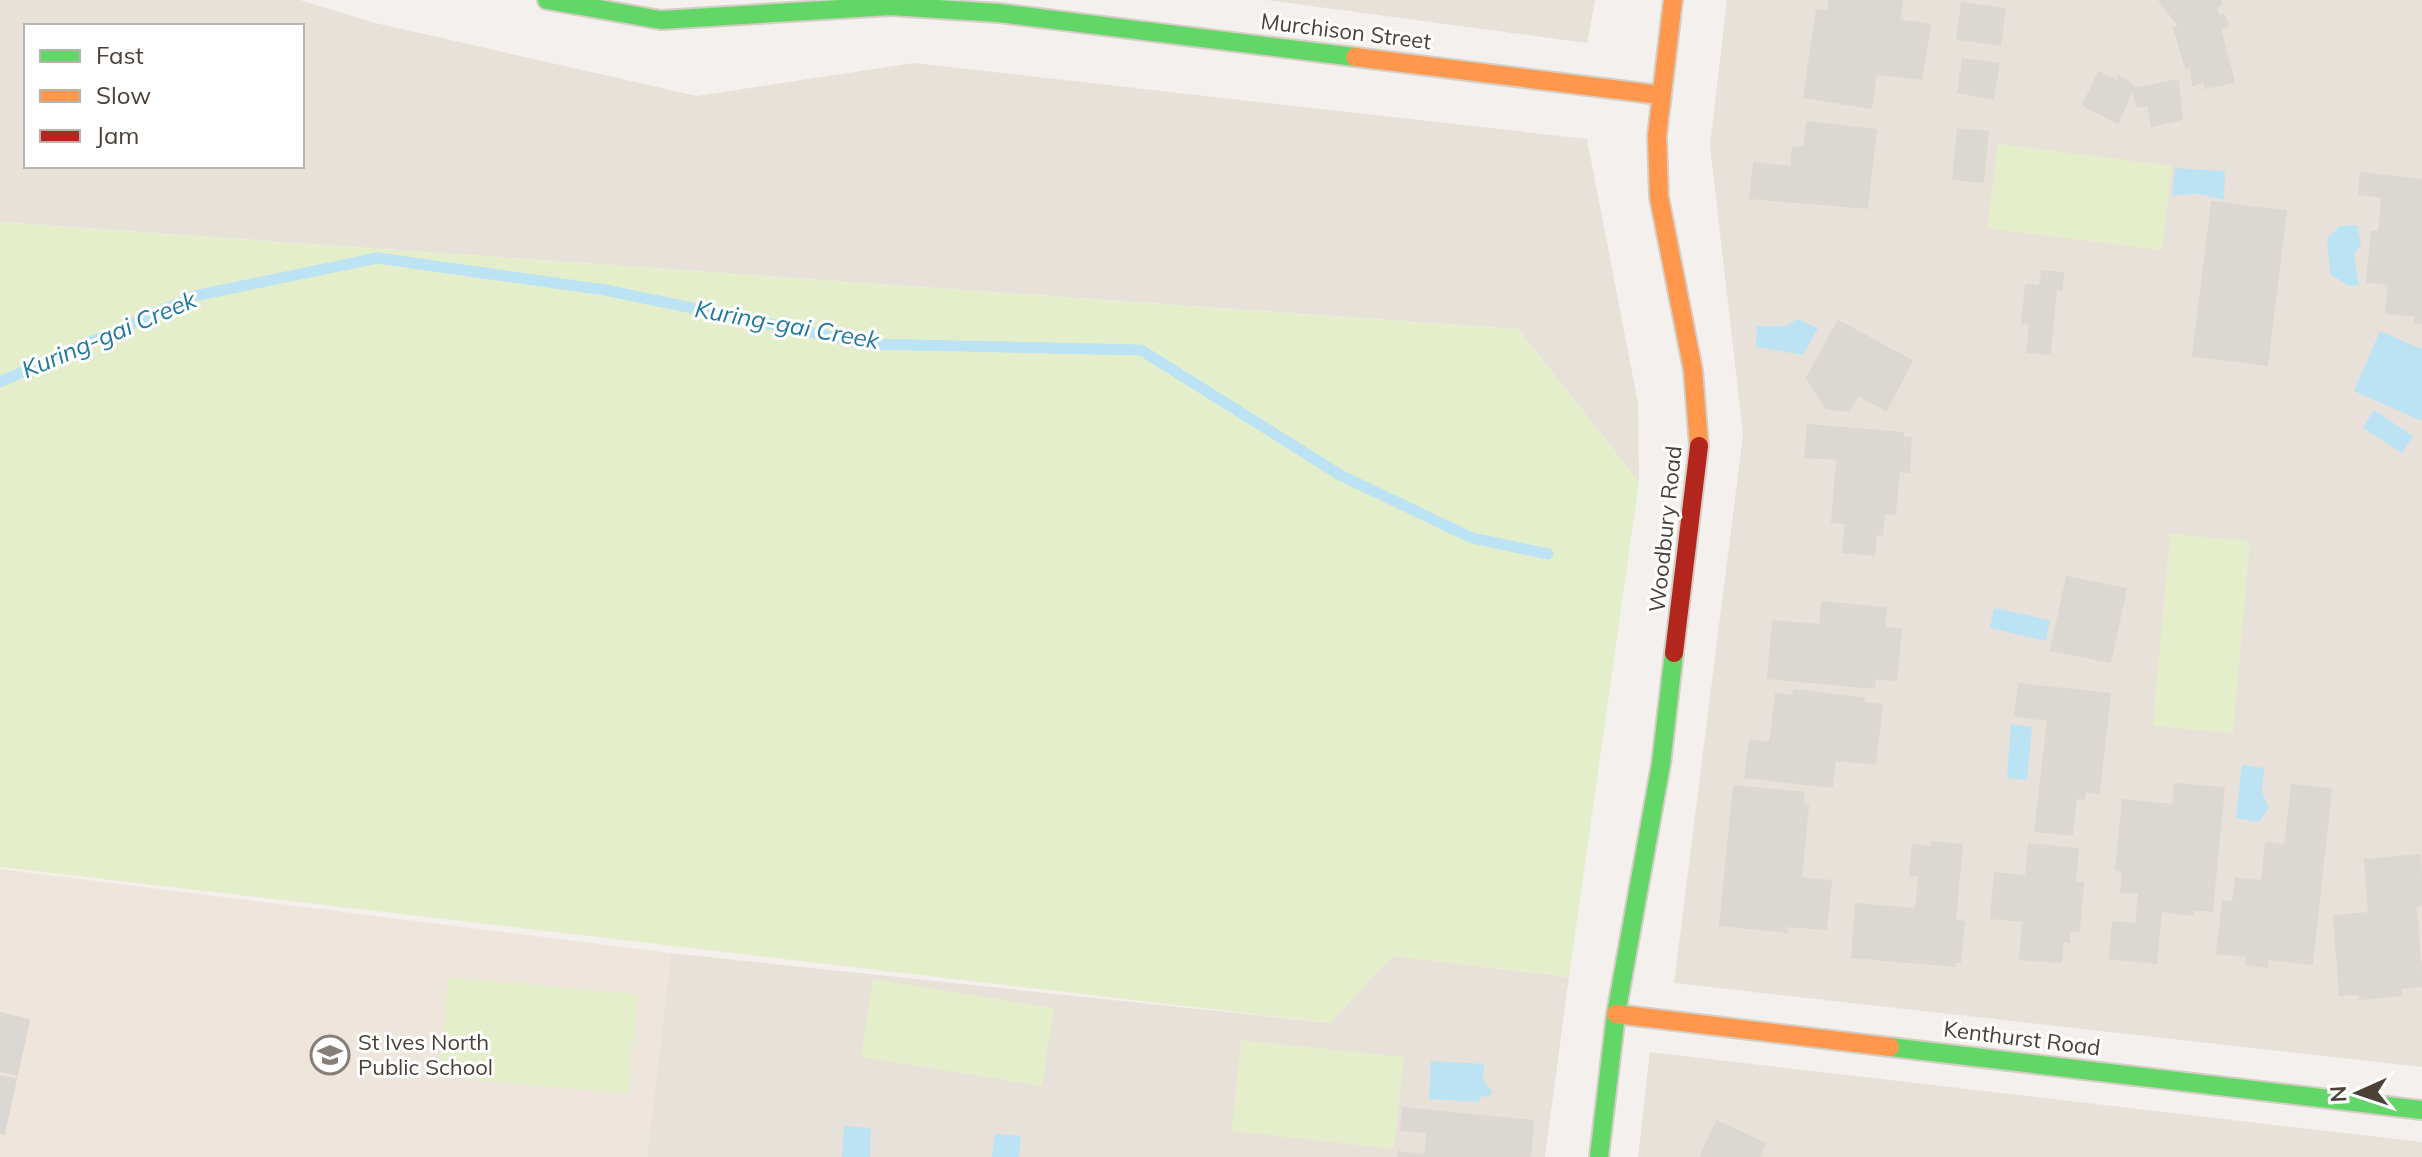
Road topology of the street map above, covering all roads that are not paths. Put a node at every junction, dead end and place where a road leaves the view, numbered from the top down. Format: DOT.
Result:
graph roads {
  1 [pos="547,0"];
  2 [pos="1673,0"];
  3 [pos="1660,95"];
  4 [pos="1616,1014"];
  5 [pos="2422,1110"];
  6 [pos="1599,1157"];
  1 -- 3 [label="street, Murchison Street"];
  2 -- 3 [label="street, Woodbury Road"];
  3 -- 4 [label="street, Woodbury Road"];
  4 -- 5 [label="street, Kenthurst Road"];
  4 -- 6 [label="street, Woodbury Road"];
}
